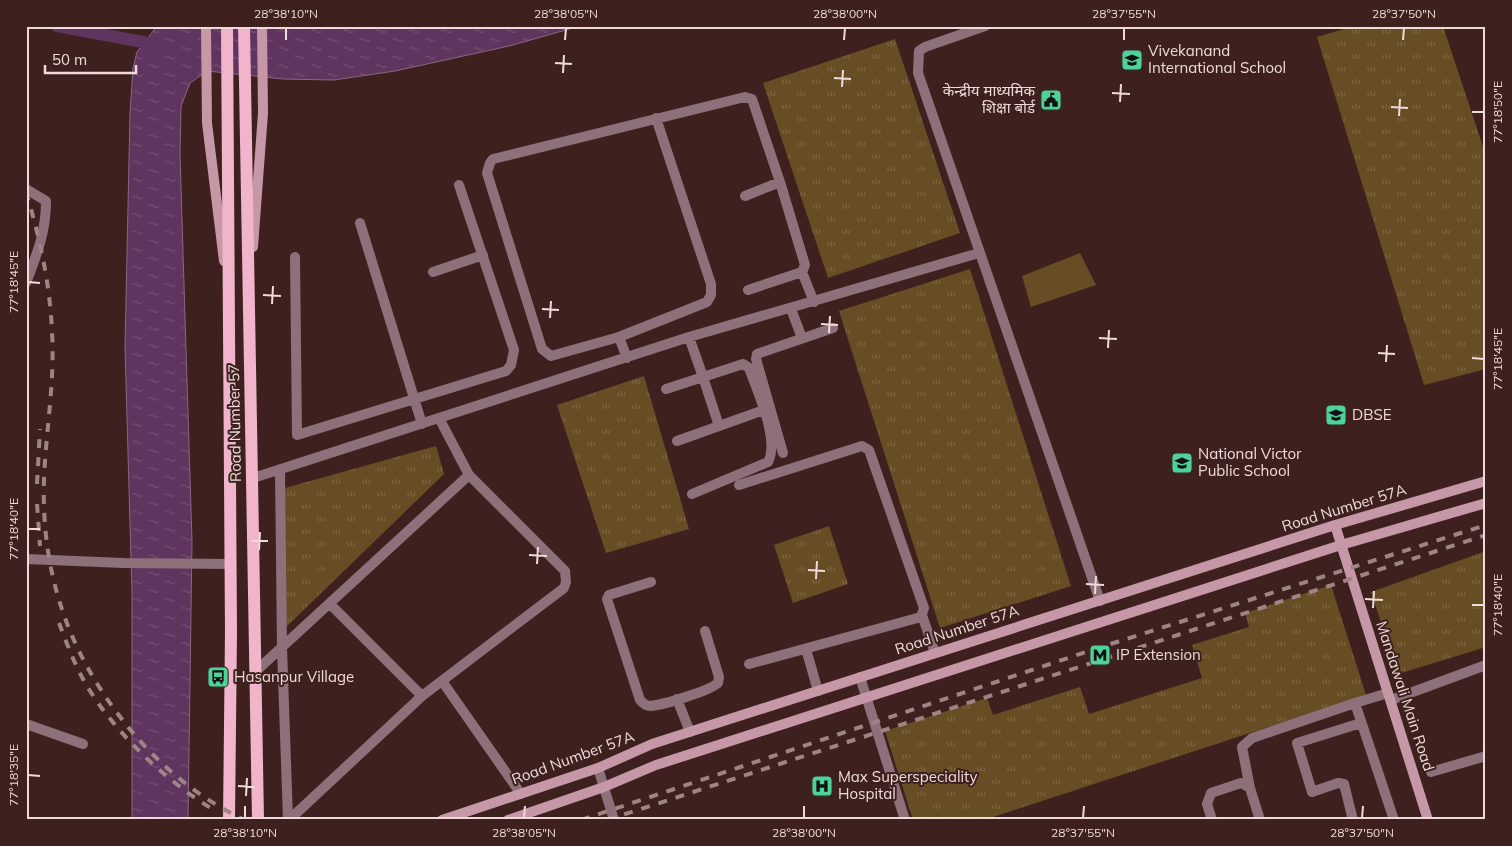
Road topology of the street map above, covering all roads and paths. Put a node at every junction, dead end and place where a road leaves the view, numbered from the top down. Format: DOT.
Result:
graph roads {
  1 [pos="206,26"];
  2 [pos="227,26"];
  3 [pos="244,26"];
  4 [pos="262,26"];
  5 [pos="985,26"];
  6 [pos="656,118"];
  7 [pos="780,182"];
  8 [pos="459,185"];
  9 [pos="26,189"];
  10 [pos="745,196"];
  11 [pos="360,222"];
  12 [pos="979,252"];
  13 [pos="483,255"];
  14 [pos="295,257"];
  15 [pos="433,272"];
  16 [pos="802,272"];
  17 [pos="26,282"];
  18 [pos="748,290"];
  19 [pos="249,301"];
  20 [pos="229,302"];
  21 [pos="814,302"];
  22 [pos="791,309"];
  23 [pos="833,328"];
  24 [pos="619,337"];
  25 [pos="689,337"];
  26 [pos="802,338"];
  27 [pos="627,358"];
  28 [pos="703,377"];
  29 [pos="666,388"];
  30 [pos="414,400"];
  31 [pos="764,410"];
  32 [pos="439,418"];
  33 [pos="422,424"];
  34 [pos="719,426"];
  35 [pos="677,441"];
  36 [pos="783,453"];
  37 [pos="280,470"];
  38 [pos="469,475"];
  39 [pos="253,478"];
  40 [pos="1486,481"];
  41 [pos="739,485"];
  42 [pos="692,494"];
  43 [pos="1486,503"];
  44 [pos="1335,525"];
  45 [pos="1341,545"];
  46 [pos="26,559"];
  47 [pos="230,564"];
  48 [pos="651,582"];
  49 [pos="1100,600"];
  50 [pos="331,604"];
  51 [pos="922,615"];
  52 [pos="705,631"];
  53 [pos="282,648"];
  54 [pos="806,649"];
  55 [pos="935,653"];
  56 [pos="749,664"];
  57 [pos="1486,665"];
  58 [pos="256,672"];
  59 [pos="860,677"];
  60 [pos="442,680"];
  61 [pos="818,691"];
  62 [pos="422,696"];
  63 [pos="1390,696"];
  64 [pos="867,697"];
  65 [pos="677,699"];
  66 [pos="1355,703"];
  67 [pos="1361,723"];
  68 [pos="26,724"];
  69 [pos="690,732"];
  70 [pos="83,744"];
  71 [pos="1486,756"];
  72 [pos="598,768"];
  73 [pos="1432,772"];
  74 [pos="604,788"];
  75 [pos="1250,788"];
  76 [pos="521,794"];
  77 [pos="229,820"];
  78 [pos="258,820"];
  79 [pos="288,820"];
  80 [pos="442,820"];
  81 [pos="508,820"];
  82 [pos="614,820"];
  83 [pos="905,820"];
  84 [pos="1212,820"];
  85 [pos="1260,820"];
  86 [pos="1353,820"];
  87 [pos="1394,820"];
  88 [pos="1428,820"];
  1 -- 20 [label="street"];
  2 -- 20 [label="main road, Road Number 57"];
  3 -- 19 [label="main road, Road Number 57"];
  4 -- 19 [label="street"];
  5 -- 12 [label="street"];
  6 -- 7 [label="street"];
  6 -- 24 [label="street"];
  6 -- 24 [label="street"];
  7 -- 10 [label="street"];
  7 -- 16 [label="street"];
  8 -- 13 [label="street"];
  9 -- 17 [label="street"];
  11 -- 30 [label="street"];
  12 -- 21 [label="street"];
  12 -- 49 [label="street"];
  13 -- 15 [label="street"];
  13 -- 30 [label="street"];
  14 -- 30 [label="street"];
  16 -- 18 [label="street"];
  16 -- 21 [label="street"];
  19 -- 39 [label="main road, Road Number 57"];
  20 -- 47 [label="main road, Road Number 57"];
  21 -- 22 [label="street"];
  22 -- 25 [label="street"];
  22 -- 26 [label="street"];
  23 -- 26 [label="street"];
  24 -- 27 [label="street"];
  25 -- 27 [label="street"];
  25 -- 28 [label="street"];
  26 -- 36 [label="street"];
  27 -- 32 [label="street"];
  28 -- 29 [label="street"];
  28 -- 31 [label="street"];
  28 -- 34 [label="street"];
  30 -- 33 [label="street"];
  31 -- 34 [label="street"];
  31 -- 42 [label="street"];
  32 -- 33 [label="street"];
  32 -- 38 [label="street"];
  33 -- 37 [label="street"];
  34 -- 35 [label="street"];
  37 -- 39 [label="street"];
  37 -- 53 [label="street"];
  38 -- 50 [label="street"];
  38 -- 60 [label="street"];
  39 -- 58 [label="main road, Road Number 57"];
  40 -- 44 [label="street, Road Number 57A"];
  41 -- 51 [label="street"];
  43 -- 45 [label="street"];
  44 -- 45 [label="street, Mandawali Main Road"];
  44 -- 49 [label="street, Road Number 57A"];
  45 -- 63 [label="street, Mandawali Main Road"];
  45 -- 64 [label="street"];
  46 -- 47 [label="street"];
  47 -- 77 [label="main road, Road Number 57"];
  48 -- 65 [label="street"];
  49 -- 55 [label="street, Road Number 57A"];
  50 -- 53 [label="street"];
  50 -- 62 [label="street"];
  51 -- 54 [label="street"];
  51 -- 55 [label="street"];
  52 -- 65 [label="street"];
  53 -- 58 [label="street"];
  53 -- 79 [label="street"];
  54 -- 56 [label="street"];
  54 -- 61 [label="street"];
  55 -- 59 [label="street, Road Number 57A"];
  57 -- 63 [label="street"];
  58 -- 78 [label="main road, Road Number 57"];
  59 -- 61 [label="street, Road Number 57A"];
  59 -- 64 [label="street"];
  60 -- 62 [label="street"];
  60 -- 76 [label="street"];
  61 -- 69 [label="street, Road Number 57A"];
  62 -- 79 [label="street"];
  63 -- 66 [label="street"];
  63 -- 88 [label="street, Mandawali Main Road"];
  64 -- 74 [label="street"];
  64 -- 83 [label="street"];
  65 -- 69 [label="street"];
  66 -- 67 [label="street"];
  66 -- 75 [label="street"];
  67 -- 86 [label="street"];
  67 -- 87 [label="street"];
  68 -- 70 [label="street"];
  69 -- 72 [label="street, Road Number 57A"];
  71 -- 73 [label="street"];
  72 -- 74 [label="street"];
  72 -- 76 [label="street, Road Number 57A"];
  74 -- 81 [label="street"];
  74 -- 82 [label="street"];
  75 -- 84 [label="street"];
  75 -- 85 [label="street"];
  76 -- 80 [label="street, Road Number 57A"];
}
